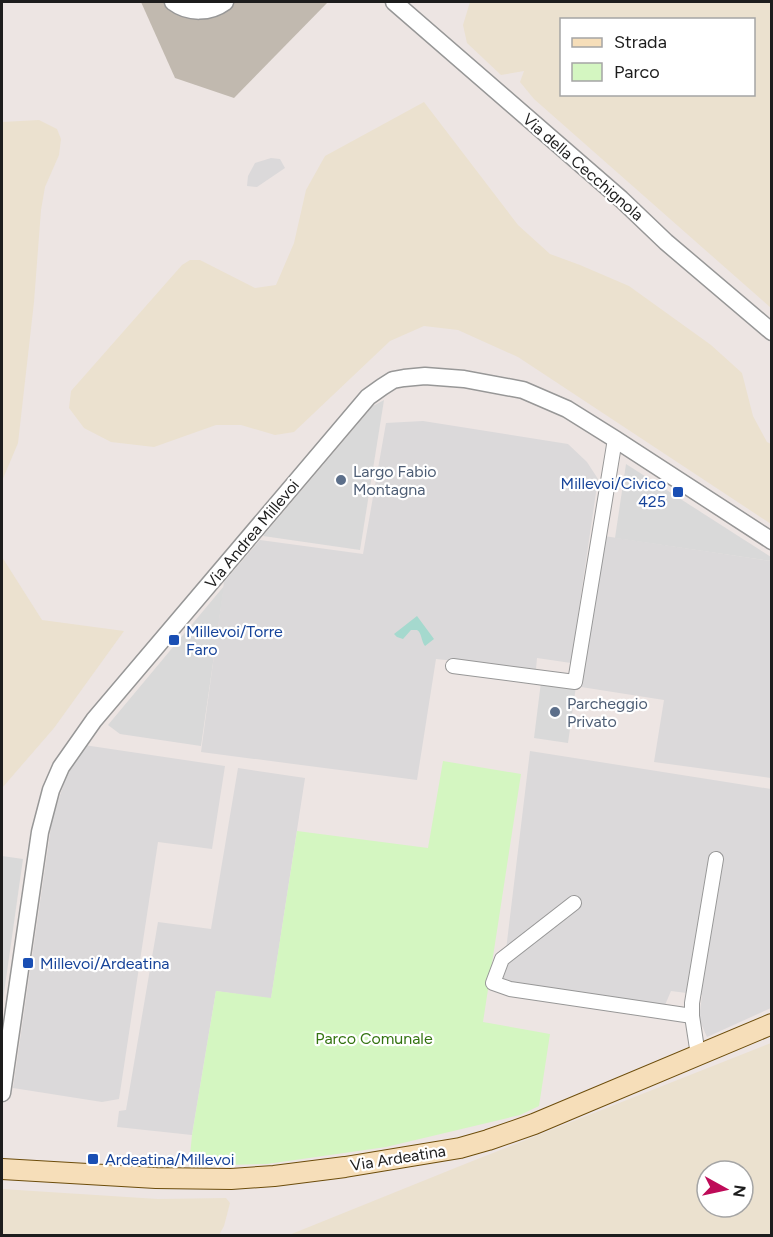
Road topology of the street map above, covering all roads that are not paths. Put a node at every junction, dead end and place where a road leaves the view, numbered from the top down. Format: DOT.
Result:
graph roads {
  1 [pos="173,2"];
  2 [pos="225,2"];
  3 [pos="394,2"];
  4 [pos="771,332"];
  5 [pos="615,439"];
  6 [pos="771,541"];
  7 [pos="453,666"];
  8 [pos="716,859"];
  9 [pos="574,903"];
  10 [pos="692,1016"];
  11 [pos="771,1024"];
  12 [pos="698,1055"];
  13 [pos="2,1093"];
  14 [pos="2,1169"];
  1 -- 2 [label="street"];
  3 -- 4 [label="street, Via della Cecchignola"];
  5 -- 6 [label="street, Via Andrea Millevoi"];
  5 -- 7 [label="street"];
  5 -- 13 [label="street, Via Andrea Millevoi"];
  8 -- 10 [label="street"];
  9 -- 10 [label="street"];
  10 -- 12 [label="street"];
  11 -- 12 [label="main road, Via Ardeatina"];
  12 -- 14 [label="main road, Via Ardeatina"];
}
